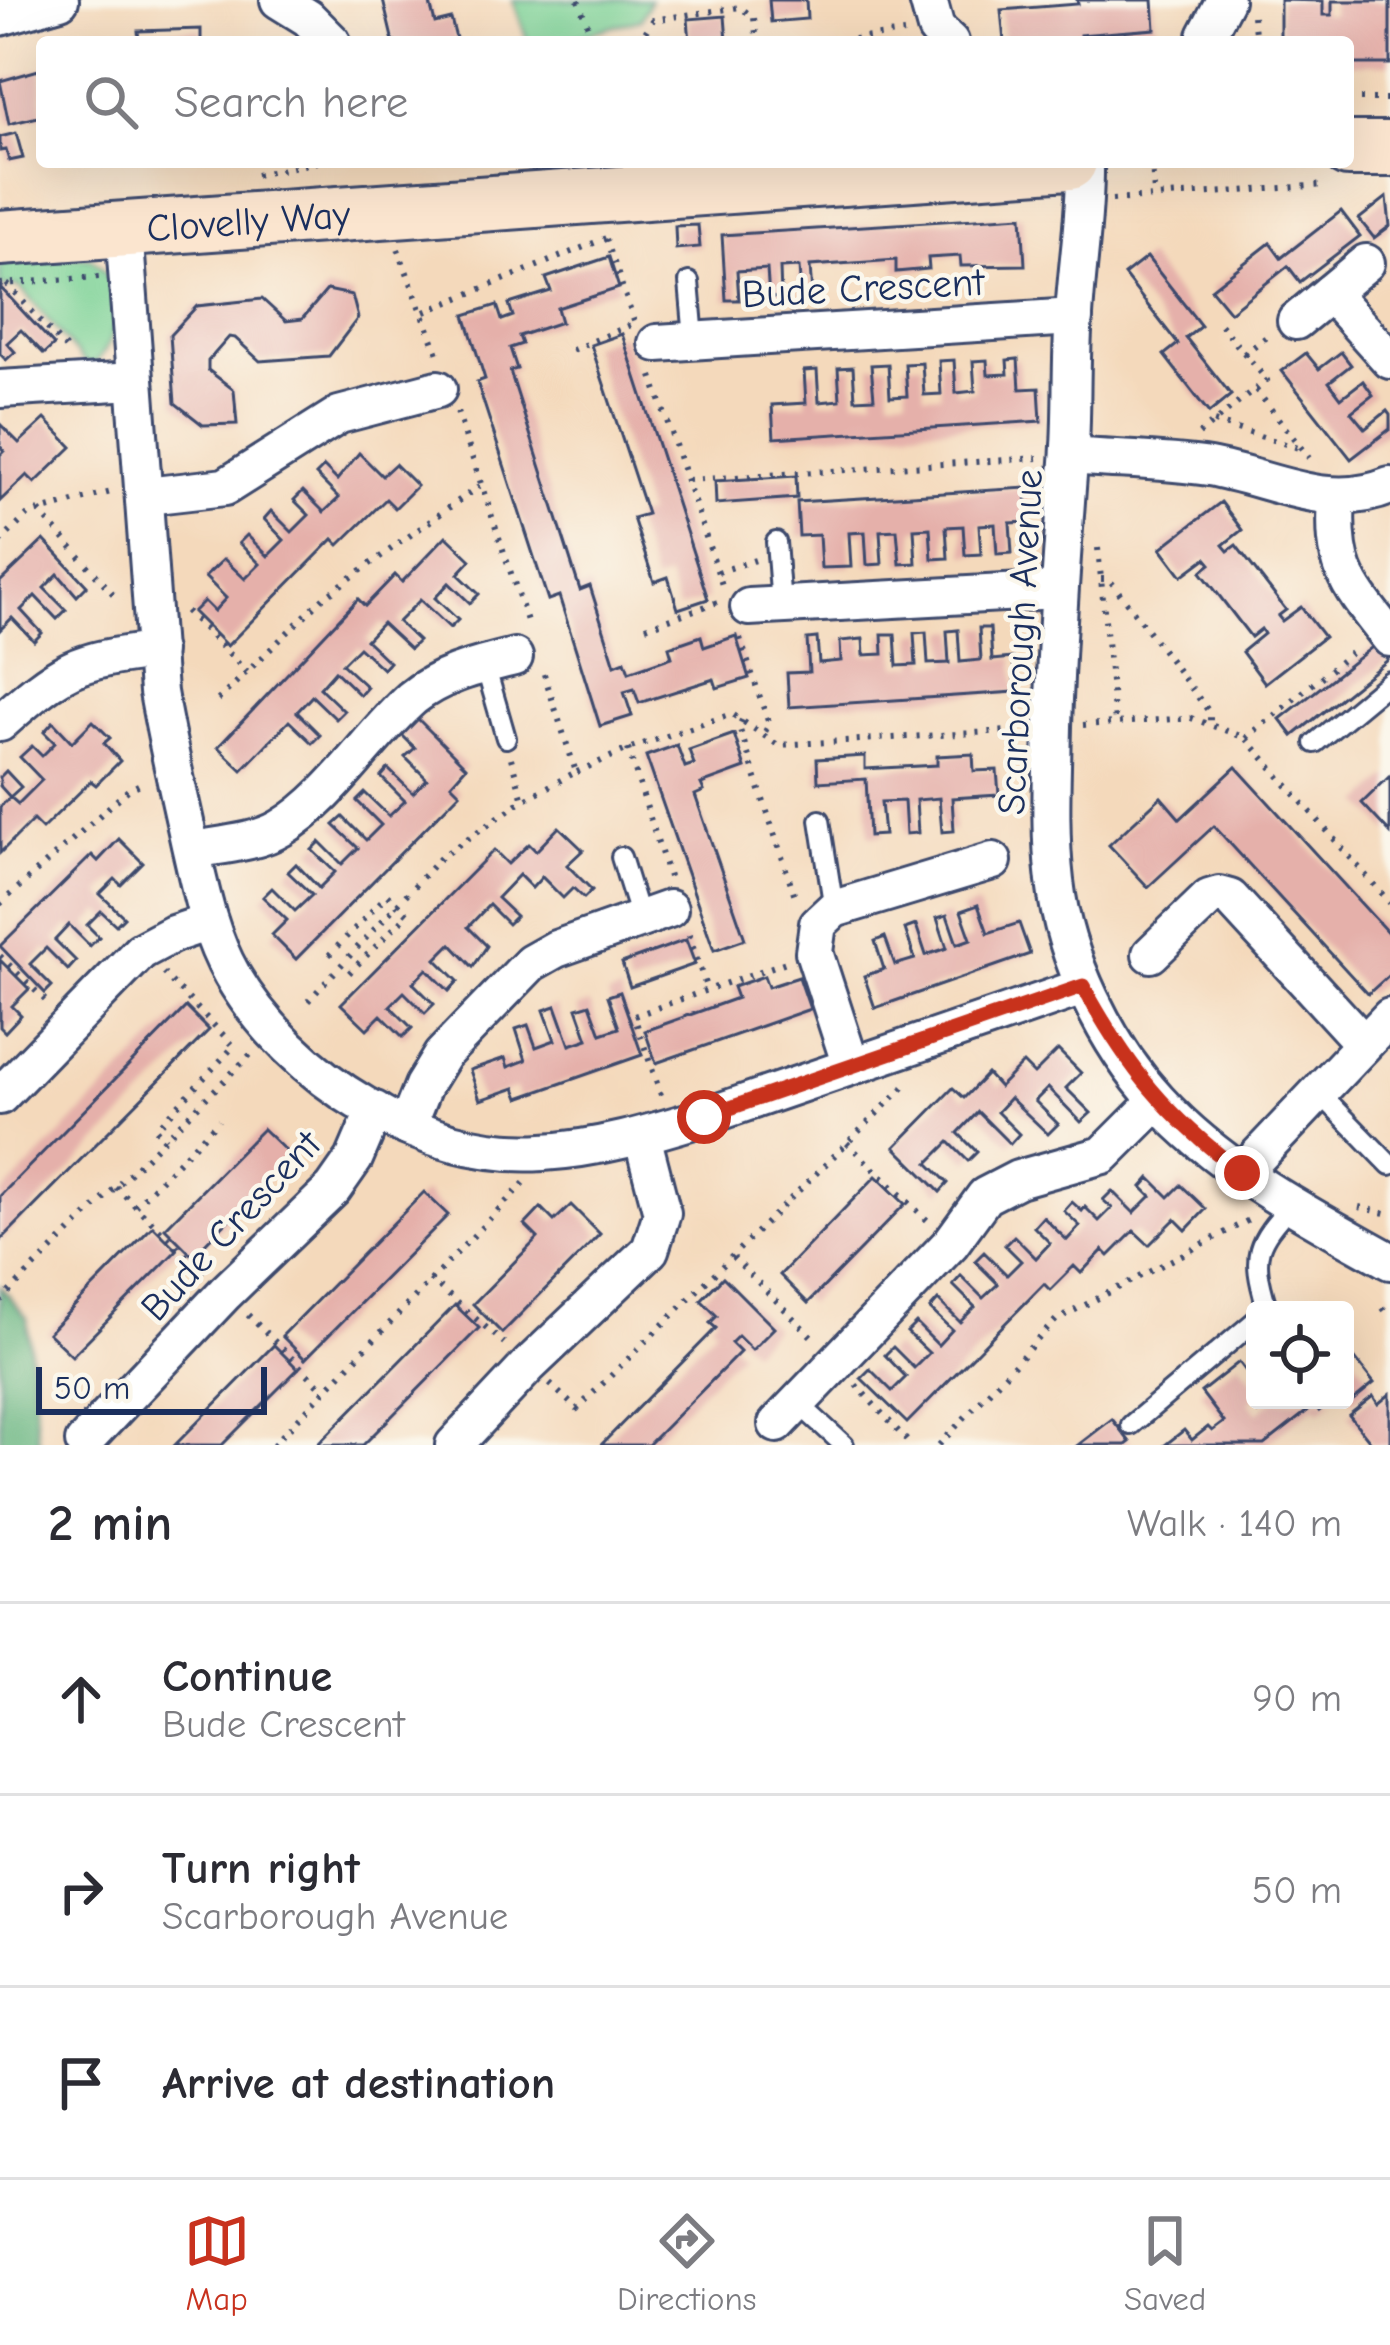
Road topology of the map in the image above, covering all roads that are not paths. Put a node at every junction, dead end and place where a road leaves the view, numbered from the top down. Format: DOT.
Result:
graph roads {
  1 [pos="60,0"];
  2 [pos="279,0"];
  3 [pos="928,0"];
  4 [pos="1225,0"];
  5 [pos="0,16"];
  6 [pos="326,36"];
  7 [pos="944,36"];
  8 [pos="1208,36"];
  9 [pos="1390,148"];
  10 [pos="1354,149"];
  11 [pos="1006,168"];
  12 [pos="1084,168"];
  13 [pos="125,252"];
  14 [pos="1366,263"];
  15 [pos="2,269"];
  16 [pos="689,282"];
  17 [pos="1330,293"];
  18 [pos="1074,317"];
  19 [pos="1296,321"];
  20 [pos="694,339"];
  21 [pos="646,345"];
  22 [pos="1390,360"];
  23 [pos="116,382"];
  24 [pos="0,389"];
  25 [pos="438,389"];
  26 [pos="1070,456"];
  27 [pos="1390,486"];
  28 [pos="145,491"];
  29 [pos="1330,497"];
  30 [pos="777,547"];
  31 [pos="1057,590"];
  32 [pos="755,611"];
  33 [pos="1386,633"];
  34 [pos="156,651"];
  35 [pos="499,661"];
  36 [pos="1390,681"];
  37 [pos="0,723"];
  38 [pos="506,738"];
  39 [pos="1315,743"];
  40 [pos="820,820"];
  41 [pos="192,850"];
  42 [pos="621,857"];
  43 [pos="993,861"];
  44 [pos="665,905"];
  45 [pos="834,909"];
  46 [pos="209,922"];
  47 [pos="1151,954"];
  48 [pos="1083,986"];
  49 [pos="1390,1017"];
  50 [pos="1363,1042"];
  51 [pos="851,1066"];
  52 [pos="1318,1091"];
  53 [pos="0,1096"];
  54 [pos="1157,1101"];
  55 [pos="391,1118"];
  56 [pos="657,1131"];
  57 [pos="1390,1165"];
  58 [pos="1242,1173"];
  59 [pos="1281,1215"];
  60 [pos="1390,1261"];
  61 [pos="1265,1301"];
  62 [pos="1246,1329"];
  63 [pos="787,1413"];
  64 [pos="1131,1425"];
  65 [pos="84,1442"];
  66 [pos="454,1445"];
  67 [pos="844,1445"];
  1 -- 5 [label="street"];
  2 -- 6 [label="street"];
  3 -- 7 [label="street"];
  4 -- 8 [label="street"];
  9 -- 10 [label="street"];
  11 -- 13 [label="street, Clovelly Way"];
  12 -- 18 [label="street, Scarborough Avenue"];
  13 -- 15 [label="street, Clovelly Way"];
  13 -- 23 [label="street, Bude Crescent"];
  14 -- 17 [label="street"];
  16 -- 20 [label="lane"];
  17 -- 19 [label="street"];
  17 -- 22 [label="street"];
  18 -- 20 [label="street, Bude Crescent"];
  18 -- 26 [label="street, Scarborough Avenue"];
  20 -- 21 [label="street, Bude Crescent"];
  23 -- 24 [label="street"];
  23 -- 28 [label="street, Bude Crescent"];
  25 -- 28 [label="street"];
  26 -- 29 [label="street"];
  26 -- 31 [label="street, Scarborough Avenue"];
  27 -- 29 [label="street"];
  28 -- 34 [label="street, Bude Crescent"];
  29 -- 33 [label="street"];
  30 -- 32 [label="lane"];
  31 -- 32 [label="street"];
  31 -- 48 [label="street, Scarborough Avenue"];
  34 -- 37 [label="street"];
  34 -- 41 [label="street, Bude Crescent"];
  35 -- 38 [label="lane"];
  35 -- 41 [label="street"];
  36 -- 39 [label="lane"];
  40 -- 45 [label="lane"];
  41 -- 46 [label="street, Bude Crescent"];
  42 -- 44 [label="lane"];
  43 -- 45 [label="street"];
  44 -- 55 [label="street, Bude Crescent"];
  45 -- 51 [label="street"];
  46 -- 53 [label="street"];
  46 -- 55 [label="street, Bude Crescent"];
  47 -- 50 [label="street"];
  48 -- 51 [label="street, Bude Crescent"];
  48 -- 54 [label="street, Scarborough Avenue"];
  49 -- 50 [label="street"];
  50 -- 52 [label="street"];
  51 -- 56 [label="street, Bude Crescent"];
  52 -- 57 [label="lane"];
  52 -- 58 [label="street"];
  54 -- 58 [label="street, Scarborough Avenue"];
  54 -- 63 [label="street"];
  55 -- 56 [label="street, Bude Crescent"];
  55 -- 65 [label="street, Bude Crescent"];
  56 -- 66 [label="street"];
  58 -- 59 [label="street, Scarborough Avenue"];
  59 -- 60 [label="street, Scarborough Avenue"];
  59 -- 61 [label="lane"];
  62 -- 64 [label="lane"];
  63 -- 67 [label="lane"];
}
